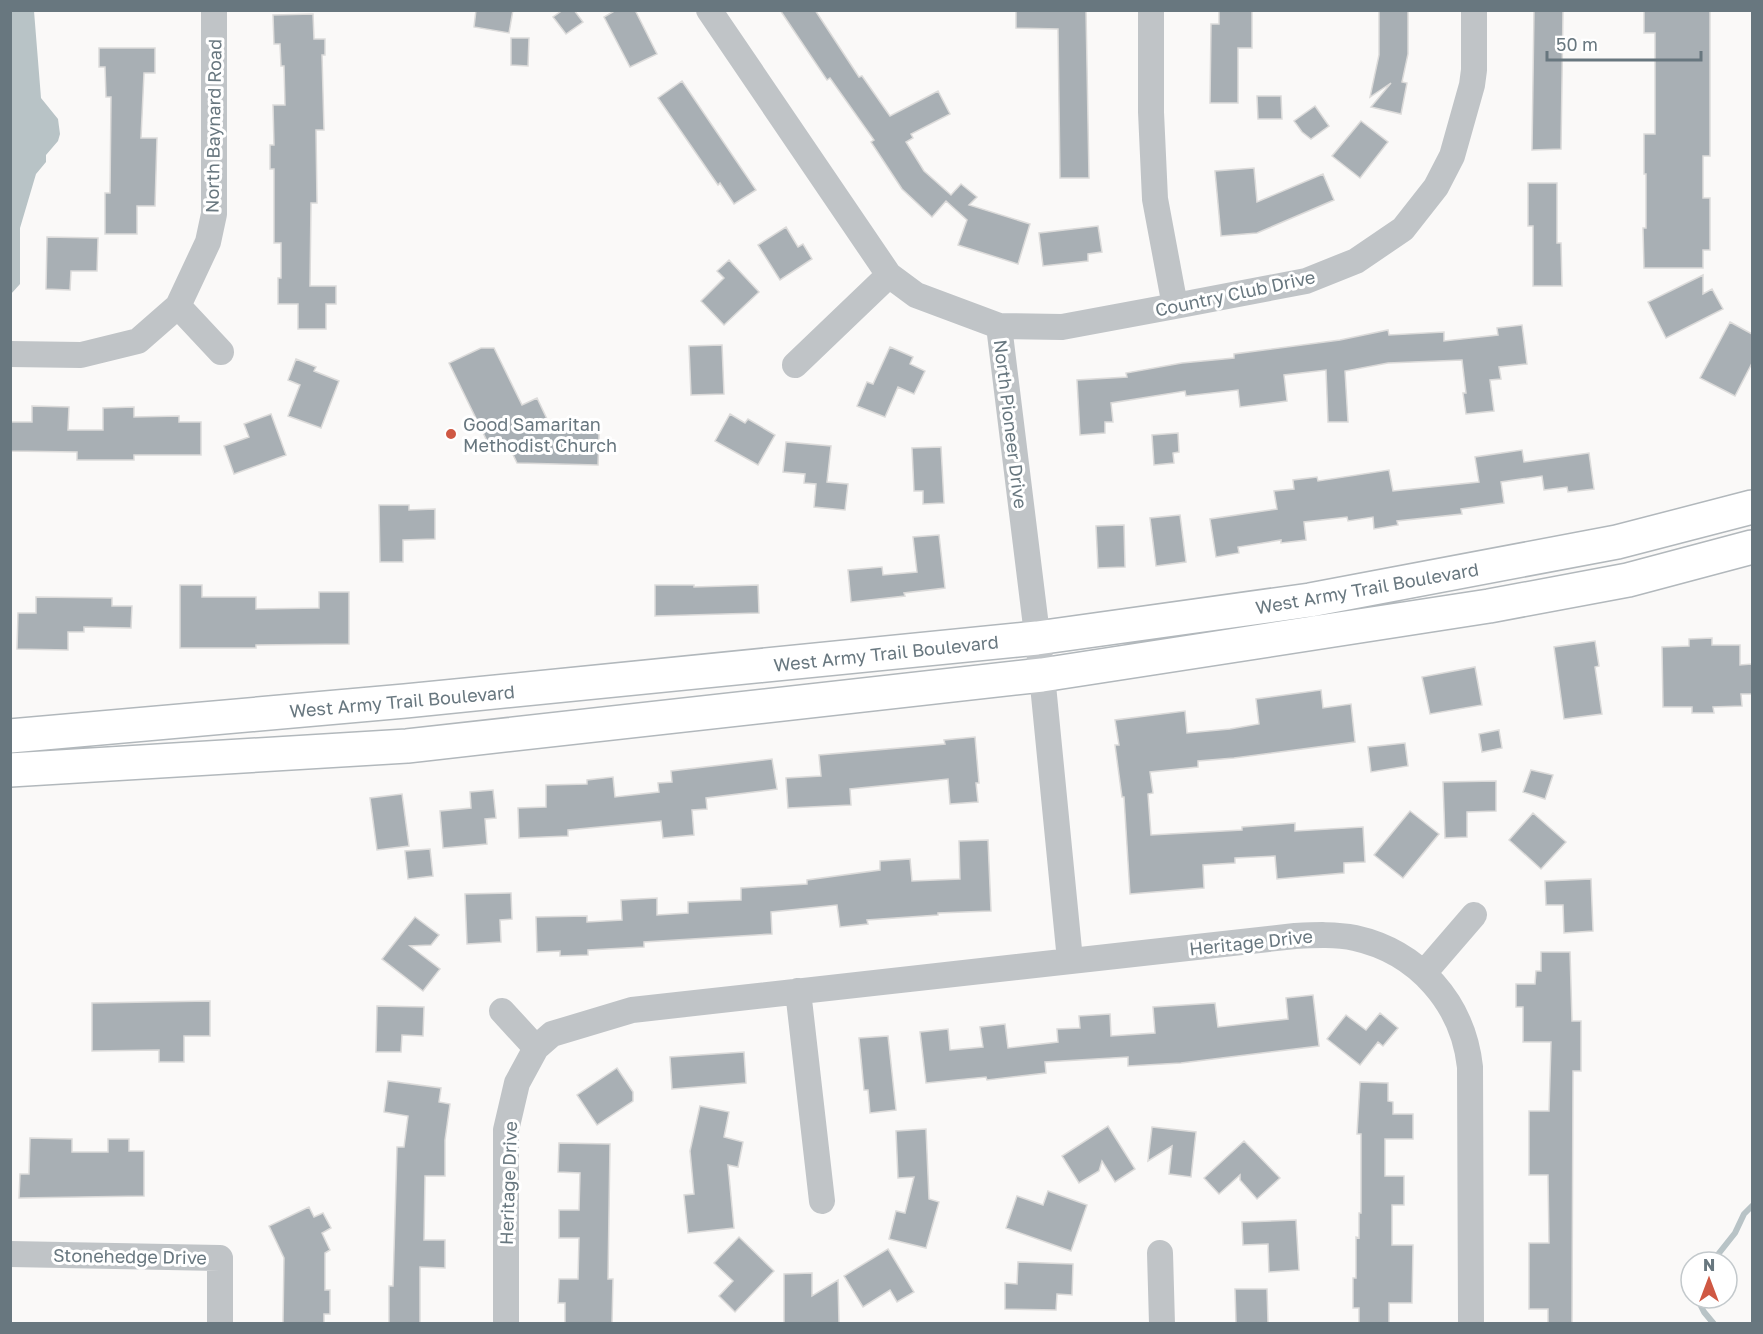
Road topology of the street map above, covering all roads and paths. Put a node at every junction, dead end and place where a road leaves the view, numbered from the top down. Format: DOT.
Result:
graph roads {
  1 [pos="214,10"];
  2 [pos="709,10"];
  3 [pos="1150,10"];
  4 [pos="1474,10"];
  5 [pos="889,275"];
  6 [pos="178,306"];
  7 [pos="1175,306"];
  8 [pos="999,326"];
  9 [pos="221,352"];
  10 [pos="10,354"];
  11 [pos="795,365"];
  12 [pos="1748,509"];
  13 [pos="1752,540"];
  14 [pos="1617,542"];
  15 [pos="1752,547"];
  16 [pos="1628,580"];
  17 [pos="1037,638"];
  18 [pos="1042,675"];
  19 [pos="405,701"];
  20 [pos="10,736"];
  21 [pos="407,746"];
  22 [pos="10,770"];
  23 [pos="1474,915"];
  24 [pos="1070,960"];
  25 [pos="1424,973"];
  26 [pos="798,991"];
  27 [pos="502,1011"];
  28 [pos="536,1048"];
  29 [pos="822,1201"];
  30 [pos="1160,1253"];
  31 [pos="10,1254"];
  32 [pos="220,1323"];
  33 [pos="506,1323"];
  34 [pos="1162,1323"];
  35 [pos="1471,1323"];
  1 -- 6 [label="street, North Baynard Road"];
  2 -- 5 [label="street, North Pioneer Drive"];
  3 -- 7 [label="street"];
  4 -- 7 [label="street, Country Club Drive"];
  5 -- 8 [label="street, North Pioneer Drive"];
  5 -- 11 [label="street"];
  6 -- 9 [label="street"];
  6 -- 10 [label="street"];
  7 -- 8 [label="street, Country Club Drive"];
  8 -- 17 [label="street, North Pioneer Drive"];
  12 -- 13 [label="main road"];
  12 -- 14 [label="main road, West Army Trail Boulevard"];
  14 -- 16 [label="main road"];
  14 -- 17 [label="main road, West Army Trail Boulevard"];
  15 -- 16 [label="main road, West Army Trail Boulevard"];
  16 -- 18 [label="main road, West Army Trail Boulevard"];
  17 -- 18 [label="street, North Pioneer Drive"];
  17 -- 19 [label="main road, West Army Trail Boulevard"];
  18 -- 21 [label="main road, West Army Trail Boulevard"];
  18 -- 24 [label="street"];
  19 -- 20 [label="main road, West Army Trail Boulevard"];
  19 -- 21 [label="main road"];
  21 -- 22 [label="main road, West Army Trail Boulevard"];
  23 -- 25 [label="street"];
  24 -- 25 [label="street, Heritage Drive"];
  24 -- 26 [label="street, Heritage Drive"];
  25 -- 35 [label="street, Heritage Drive"];
  26 -- 28 [label="street, Heritage Drive"];
  26 -- 29 [label="street"];
  27 -- 28 [label="street"];
  28 -- 33 [label="street, Heritage Drive"];
  30 -- 34 [label="street"];
  31 -- 32 [label="street, Stonehedge Drive"];
}
